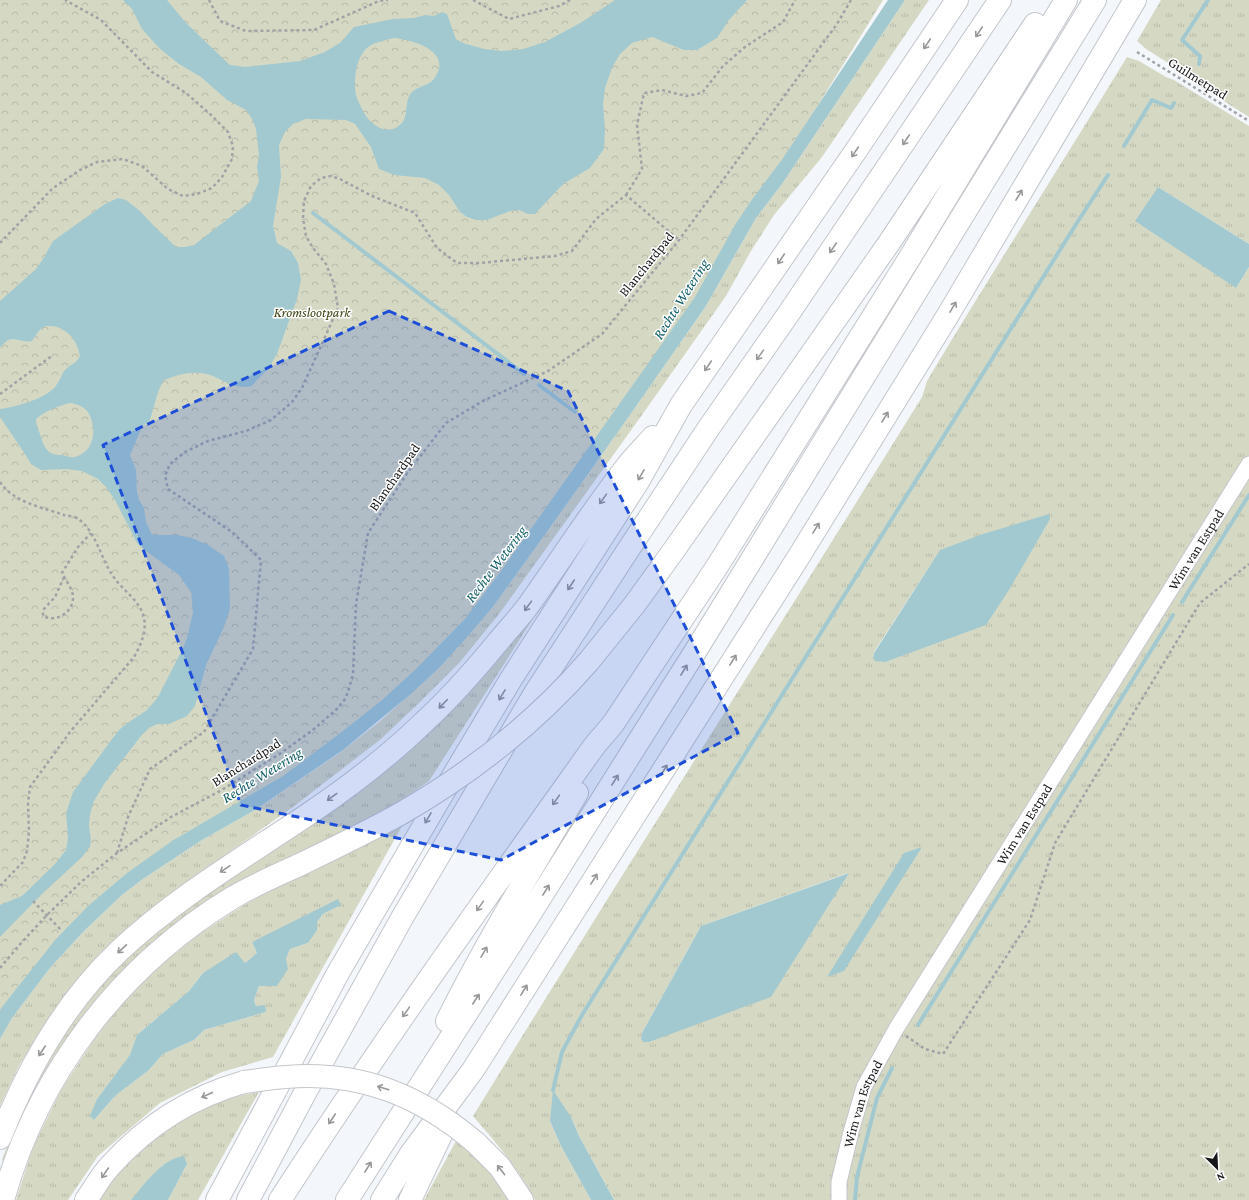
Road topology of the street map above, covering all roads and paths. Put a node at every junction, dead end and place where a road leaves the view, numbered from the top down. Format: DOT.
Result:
graph roads {
  1 [pos="65,0"];
  2 [pos="209,0"];
  3 [pos="388,0"];
  4 [pos="473,0"];
  5 [pos="570,0"];
  6 [pos="795,0"];
  7 [pos="851,0"];
  8 [pos="957,0"];
  9 [pos="1000,0"];
  10 [pos="1051,0"];
  11 [pos="1066,0"];
  12 [pos="1095,0"];
  13 [pos="1135,0"];
  14 [pos="1137,52"];
  15 [pos="1249,121"];
  16 [pos="626,195"];
  17 [pos="679,240"];
  18 [pos="0,243"];
  19 [pos="53,355"];
  20 [pos="0,394"];
  21 [pos="681,405"];
  22 [pos="1249,464"];
  23 [pos="0,482"];
  24 [pos="91,533"];
  25 [pos="1249,564"];
  26 [pos="64,577"];
  27 [pos="613,724"];
  28 [pos="117,853"];
  29 [pos="0,886"];
  30 [pos="33,902"];
  31 [pos="47,915"];
  32 [pos="62,930"];
  33 [pos="0,968"];
  34 [pos="896,1030"];
  35 [pos="473,1070"];
  36 [pos="394,1126"];
  37 [pos="0,1138"];
  38 [pos="3,1200"];
  39 [pos="86,1200"];
  40 [pos="216,1200"];
  41 [pos="248,1200"];
  42 [pos="280,1200"];
  43 [pos="347,1200"];
  44 [pos="382,1200"];
  45 [pos="410,1200"];
  46 [pos="522,1200"];
  47 [pos="839,1200"];
  1 -- 18 [label="path"];
  2 -- 3 [label="path"];
  4 -- 5 [label="path"];
  6 -- 16 [label="path"];
  7 -- 17 [label="path, Blanchardpad"];
  8 -- 21 [label="highway, one-way"];
  9 -- 41 [label="highway, one-way"];
  10 -- 38 [label="highway, bridge"];
  11 -- 27 [label="highway"];
  36 -- 12 [label="highway, one-way"];
  35 -- 13 [label="highway, one-way"];
  14 -- 15 [label="path, Guilmetpad"];
  16 -- 17 [label="path"];
  16 -- 28 [label="path"];
  17 -- 28 [label="path, Blanchardpad"];
  19 -- 20 [label="path"];
  21 -- 37 [label="highway, one-way"];
  21 -- 40 [label="highway, one-way"];
  22 -- 34 [label="street, Wim van Estpad"];
  23 -- 24 [label="path"];
  24 -- 26 [label="path"];
  24 -- 29 [label="path"];
  25 -- 34 [label="path"];
  26 -- 26 [label="path"];
  36 -- 27 [label="highway, one-way"];
  27 -- 42 [label="highway, one-way"];
  28 -- 31 [label="path, Blanchardpad"];
  30 -- 31 [label="path"];
  31 -- 32 [label="path"];
  31 -- 33 [label="path, Blanchardpad"];
  34 -- 47 [label="street, Wim van Estpad"];
  35 -- 44 [label="highway"];
  35 -- 45 [label="highway"];
  43 -- 36 [label="highway, one-way"];
  46 -- 39 [label="highway, one-way, bridge"];
}
